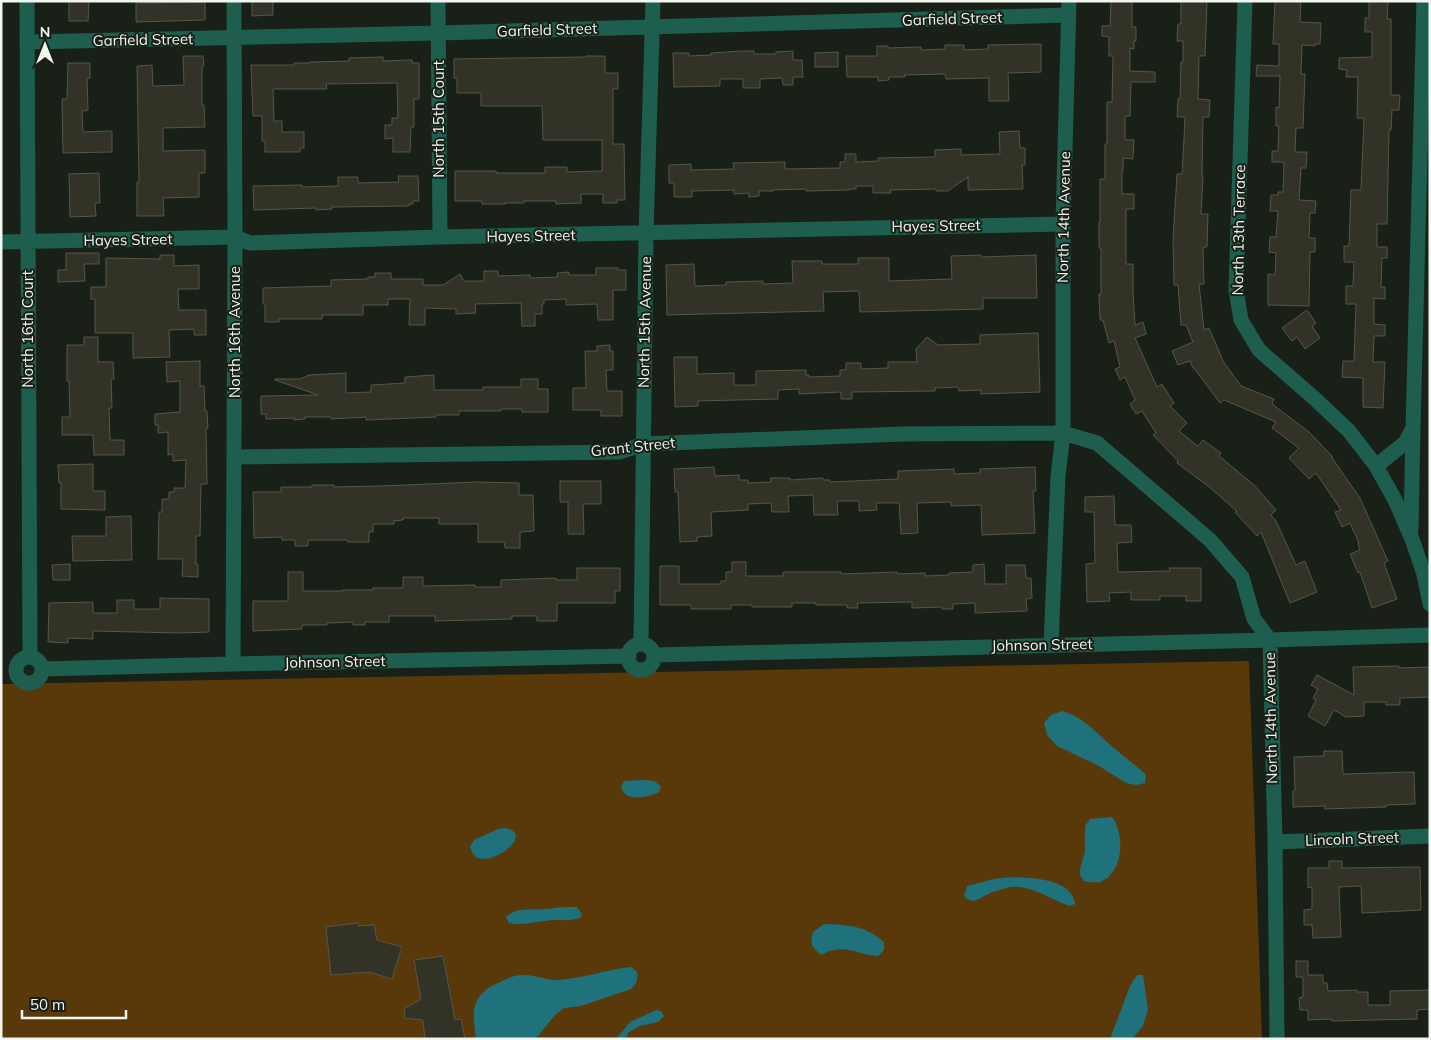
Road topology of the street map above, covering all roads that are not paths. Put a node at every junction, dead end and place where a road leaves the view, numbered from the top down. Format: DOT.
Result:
graph roads {
  1 [pos="27,1"];
  2 [pos="234,1"];
  3 [pos="438,1"];
  4 [pos="653,1"];
  5 [pos="1244,1"];
  6 [pos="1424,1"];
  7 [pos="1068,8"];
  8 [pos="652,27"];
  9 [pos="439,33"];
  10 [pos="234,38"];
  11 [pos="27,42"];
  12 [pos="1063,224"];
  13 [pos="646,233"];
  14 [pos="236,238"];
  15 [pos="440,238"];
  16 [pos="1,242"];
  17 [pos="27,242"];
  18 [pos="1413,428"];
  19 [pos="1063,433"];
  20 [pos="644,444"];
  21 [pos="234,457"];
  22 [pos="1376,466"];
  23 [pos="1411,537"];
  24 [pos="1430,604"];
  25 [pos="1430,635"];
  26 [pos="1270,640"];
  27 [pos="641,644"];
  28 [pos="1051,645"];
  29 [pos="655,655"];
  30 [pos="30,656"];
  31 [pos="628,656"];
  32 [pos="233,664"];
  33 [pos="9,669"];
  34 [pos="42,669"];
  35 [pos="1430,836"];
  36 [pos="1275,842"];
  37 [pos="1277,1039"];
  1 -- 11 [label="street, North 16th Court"];
  2 -- 10 [label="street, North 16th Avenue"];
  3 -- 9 [label="street, North 15th Court"];
  4 -- 8 [label="street, North 15th Avenue"];
  5 -- 22 [label="street, North 13th Terrace"];
  6 -- 18 [label="street"];
  7 -- 8 [label="street, Garfield Street"];
  7 -- 12 [label="street, North 14th Avenue"];
  8 -- 9 [label="street, Garfield Street"];
  8 -- 13 [label="street, North 15th Avenue"];
  9 -- 10 [label="street, Garfield Street"];
  9 -- 15 [label="street, North 15th Court"];
  10 -- 11 [label="street, Garfield Street"];
  10 -- 14 [label="street, North 16th Avenue"];
  11 -- 17 [label="street, North 16th Court"];
  12 -- 13 [label="street, Hayes Street"];
  12 -- 19 [label="street, North 14th Avenue"];
  13 -- 15 [label="street, Hayes Street"];
  13 -- 20 [label="street, North 15th Avenue"];
  14 -- 15 [label="street, Hayes Street"];
  14 -- 17 [label="street, Hayes Street"];
  14 -- 21 [label="street, North 16th Avenue"];
  16 -- 17 [label="street, Hayes Street"];
  17 -- 30 [label="street, North 16th Court"];
  18 -- 22 [label="street"];
  18 -- 23 [label="street"];
  19 -- 20 [label="street, Grant Street"];
  19 -- 26 [label="street, North 14th Avenue"];
  19 -- 28 [label="street, North 14th Avenue"];
  20 -- 21 [label="street, Grant Street"];
  20 -- 27 [label="street, North 15th Avenue"];
  21 -- 32 [label="street, North 16th Avenue"];
  22 -- 23 [label="street, North 13th Terrace"];
  23 -- 24 [label="street, North 13th Terrace"];
  25 -- 26 [label="street, Johnson Street"];
  26 -- 28 [label="street, Johnson Street"];
  26 -- 36 [label="street, North 14th Avenue"];
  27 -- 29 [label="street"];
  27 -- 31 [label="street"];
  28 -- 29 [label="street, Johnson Street"];
  29 -- 31 [label="street"];
  30 -- 33 [label="street"];
  30 -- 34 [label="street"];
  31 -- 32 [label="street, Johnson Street"];
  32 -- 34 [label="street, Johnson Street"];
  33 -- 34 [label="street"];
  35 -- 36 [label="street, Lincoln Street"];
  36 -- 37 [label="street, North 14th Avenue"];
}
